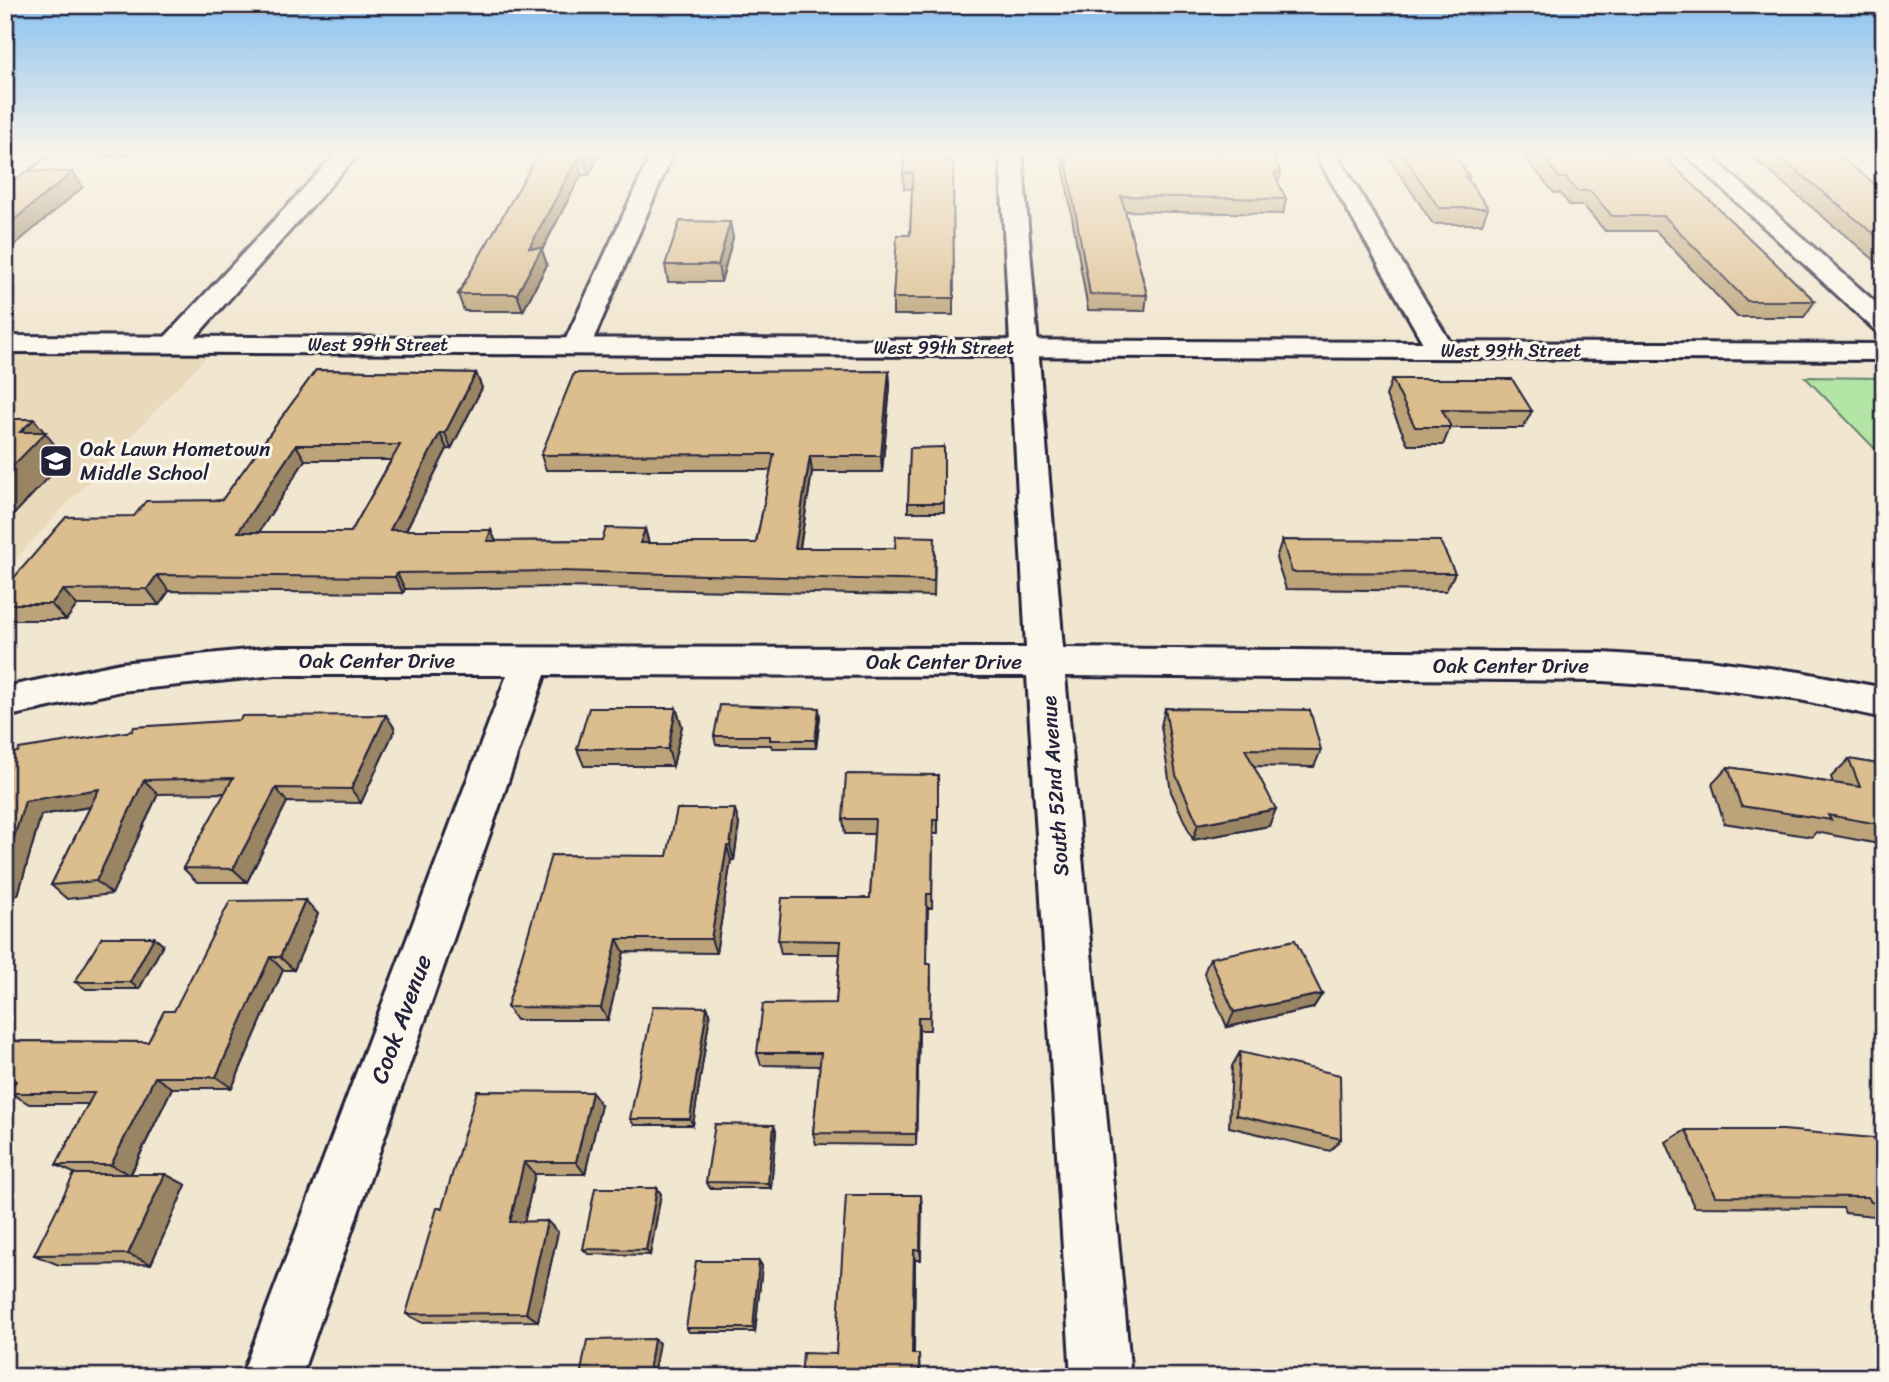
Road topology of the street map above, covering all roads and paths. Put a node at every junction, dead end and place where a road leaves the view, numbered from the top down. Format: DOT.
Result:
graph roads {
  1 [pos="290,217"];
  2 [pos="634,217"];
  3 [pos="1015,217"];
  4 [pos="1363,217"];
  5 [pos="1766,217"];
  6 [pos="1884,324"];
  7 [pos="5,344"];
  8 [pos="174,344"];
  9 [pos="577,345"];
  10 [pos="1023,348"];
  11 [pos="1441,350"];
  12 [pos="1884,352"];
  13 [pos="531,662"];
  14 [pos="1045,662"];
  15 [pos="5,702"];
  16 [pos="1884,703"];
  17 [pos="271,1377"];
  18 [pos="1101,1377"];
  1 -- 8 [label="street"];
  2 -- 9 [label="street"];
  3 -- 10 [label="street, South 52nd Avenue"];
  4 -- 11 [label="street"];
  5 -- 6 [label="street"];
  7 -- 8 [label="street, West 99th Street"];
  8 -- 9 [label="street, West 99th Street"];
  9 -- 10 [label="street, West 99th Street"];
  10 -- 11 [label="street, West 99th Street"];
  10 -- 14 [label="street, South 52nd Avenue"];
  11 -- 12 [label="street, West 99th Street"];
  13 -- 14 [label="street, Oak Center Drive"];
  13 -- 15 [label="street, Oak Center Drive"];
  13 -- 17 [label="street, Cook Avenue"];
  14 -- 16 [label="street, Oak Center Drive"];
  14 -- 18 [label="street, South 52nd Avenue"];
}
